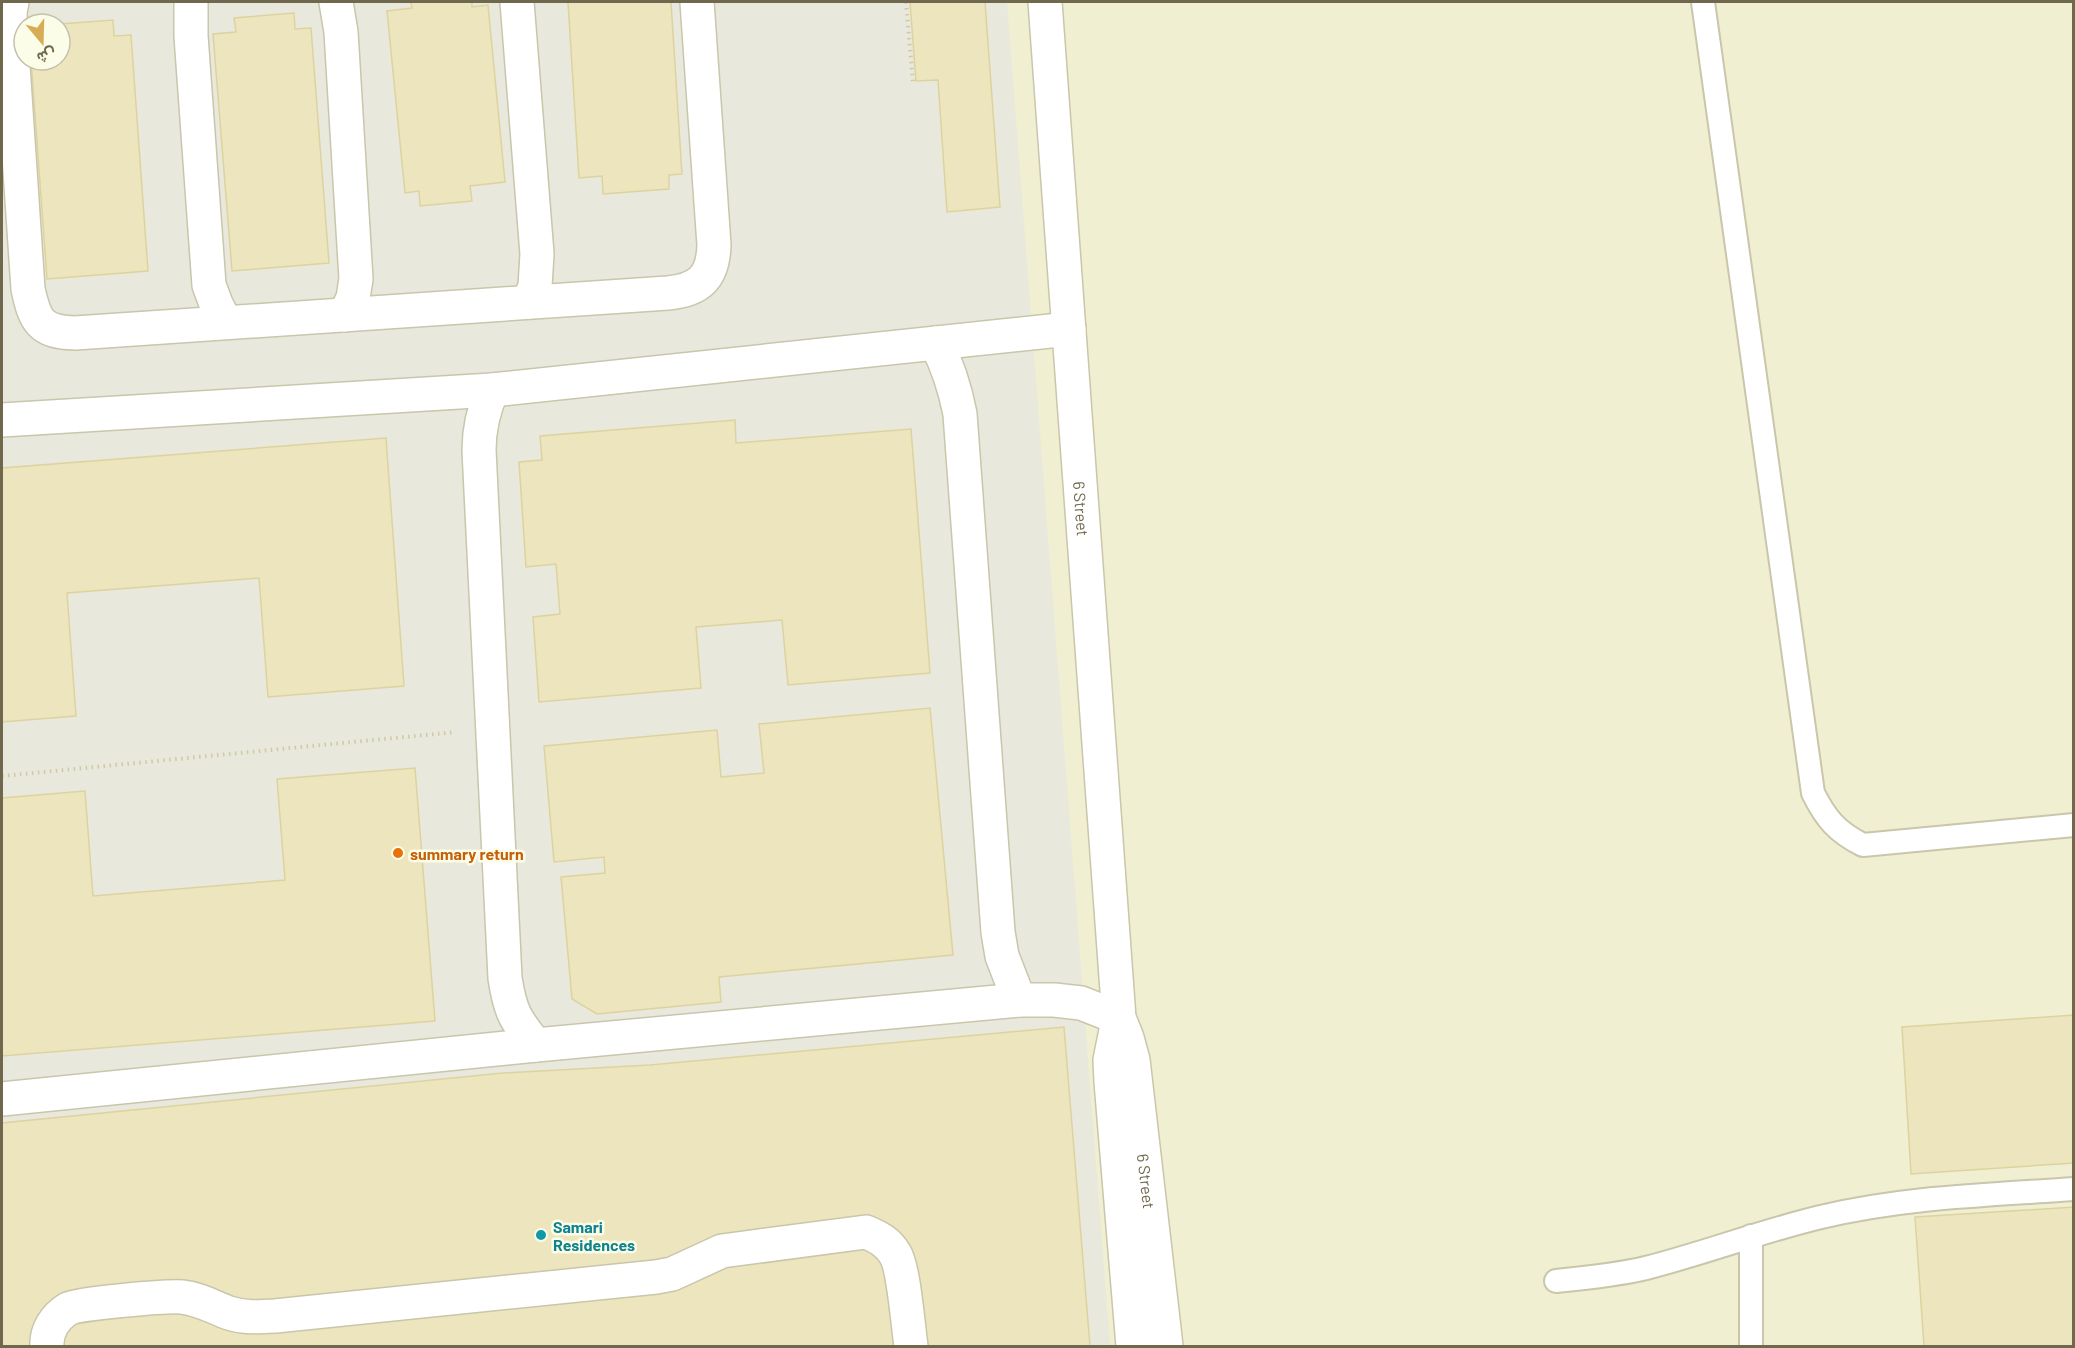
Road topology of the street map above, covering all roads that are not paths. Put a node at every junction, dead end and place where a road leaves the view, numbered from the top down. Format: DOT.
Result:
graph roads {
  1 [pos="12,2"];
  2 [pos="191,2"];
  3 [pos="336,2"];
  4 [pos="517,2"];
  5 [pos="697,2"];
  6 [pos="1045,2"];
  7 [pos="1702,2"];
  8 [pos="529,302"];
  9 [pos="345,315"];
  10 [pos="225,322"];
  11 [pos="1070,329"];
  12 [pos="936,343"];
  13 [pos="492,390"];
  14 [pos="2,420"];
  15 [pos="2073,825"];
  16 [pos="1019,1000"];
  17 [pos="1119,1018"];
  18 [pos="536,1045"];
  19 [pos="2,1099"];
  20 [pos="2073,1189"];
  21 [pos="1751,1236"];
  22 [pos="1556,1281"];
  23 [pos="47,1347"];
  24 [pos="911,1347"];
  25 [pos="1133,1347"];
  26 [pos="1166,1347"];
  27 [pos="1750,1347"];
  1 -- 10 [label="street"];
  2 -- 10 [label="street"];
  3 -- 9 [label="street"];
  4 -- 8 [label="street"];
  5 -- 8 [label="street"];
  6 -- 11 [label="street, 6 Street"];
  7 -- 15 [label="lane"];
  8 -- 9 [label="street"];
  9 -- 10 [label="street"];
  11 -- 12 [label="street"];
  11 -- 17 [label="street, 6 Street"];
  12 -- 13 [label="street"];
  12 -- 16 [label="street"];
  13 -- 14 [label="street"];
  13 -- 18 [label="street"];
  16 -- 17 [label="street"];
  16 -- 18 [label="street"];
  17 -- 25 [label="street, 6 Street"];
  17 -- 26 [label="street, 6 Street"];
  18 -- 19 [label="street"];
  20 -- 21 [label="lane"];
  21 -- 22 [label="lane"];
  21 -- 27 [label="lane"];
  23 -- 24 [label="street"];
}
